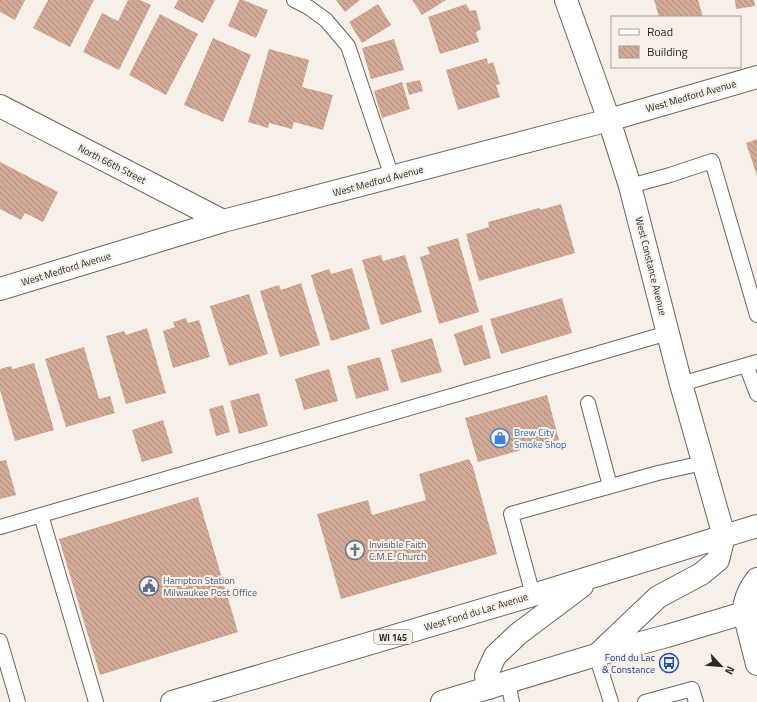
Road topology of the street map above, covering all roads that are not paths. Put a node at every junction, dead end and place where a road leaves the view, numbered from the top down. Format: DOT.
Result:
graph roads {
  1 [pos="294,0"];
  2 [pos="566,0"];
  3 [pos="757,77"];
  4 [pos="0,106"];
  5 [pos="609,120"];
  6 [pos="392,177"];
  7 [pos="630,186"];
  8 [pos="223,221"];
  9 [pos="0,289"];
  10 [pos="757,316"];
  11 [pos="668,333"];
  12 [pos="751,363"];
  13 [pos="681,384"];
  14 [pos="757,394"];
  15 [pos="588,403"];
  16 [pos="703,463"];
  17 [pos="610,486"];
  18 [pos="42,515"];
  19 [pos="757,526"];
  20 [pos="0,527"];
  21 [pos="724,536"];
  22 [pos="594,577"];
  23 [pos="757,579"];
  24 [pos="533,595"];
  25 [pos="751,611"];
  26 [pos="0,641"];
  27 [pos="596,656"];
  28 [pos="757,664"];
  29 [pos="503,691"];
  30 [pos="18,702"];
  31 [pos="96,702"];
  32 [pos="172,702"];
  33 [pos="442,702"];
  34 [pos="611,702"];
  35 [pos="645,702"];
  36 [pos="696,702"];
  1 -- 6 [label="lane"];
  2 -- 5 [label="street, West Constance Avenue"];
  3 -- 5 [label="street, West Medford Avenue"];
  4 -- 8 [label="street, North 66th Street"];
  5 -- 6 [label="street, West Medford Avenue"];
  5 -- 7 [label="street, West Constance Avenue"];
  6 -- 8 [label="street, West Medford Avenue"];
  7 -- 10 [label="lane"];
  7 -- 11 [label="street, West Constance Avenue"];
  8 -- 9 [label="street, West Medford Avenue"];
  11 -- 13 [label="street, West Constance Avenue"];
  11 -- 18 [label="lane"];
  12 -- 13 [label="lane"];
  12 -- 14 [label="lane"];
  13 -- 16 [label="street, West Constance Avenue"];
  15 -- 17 [label="lane"];
  16 -- 17 [label="lane"];
  16 -- 21 [label="street, West Constance Avenue"];
  17 -- 24 [label="lane"];
  18 -- 20 [label="lane"];
  18 -- 31 [label="lane"];
  19 -- 21 [label="street, West Fond du Lac Avenue / WI 145"];
  21 -- 22 [label="street, West Fond du Lac Avenue / WI 145"];
  21 -- 27 [label="street"];
  22 -- 24 [label="street, West Fond du Lac Avenue / WI 145"];
  22 -- 29 [label="street"];
  23 -- 25 [label="street"];
  24 -- 32 [label="street, West Fond du Lac Avenue / WI 145"];
  25 -- 27 [label="street"];
  25 -- 28 [label="street"];
  26 -- 30 [label="lane"];
  27 -- 29 [label="street"];
  27 -- 34 [label="lane"];
  29 -- 33 [label="street"];
  35 -- 36 [label="lane"];
}
